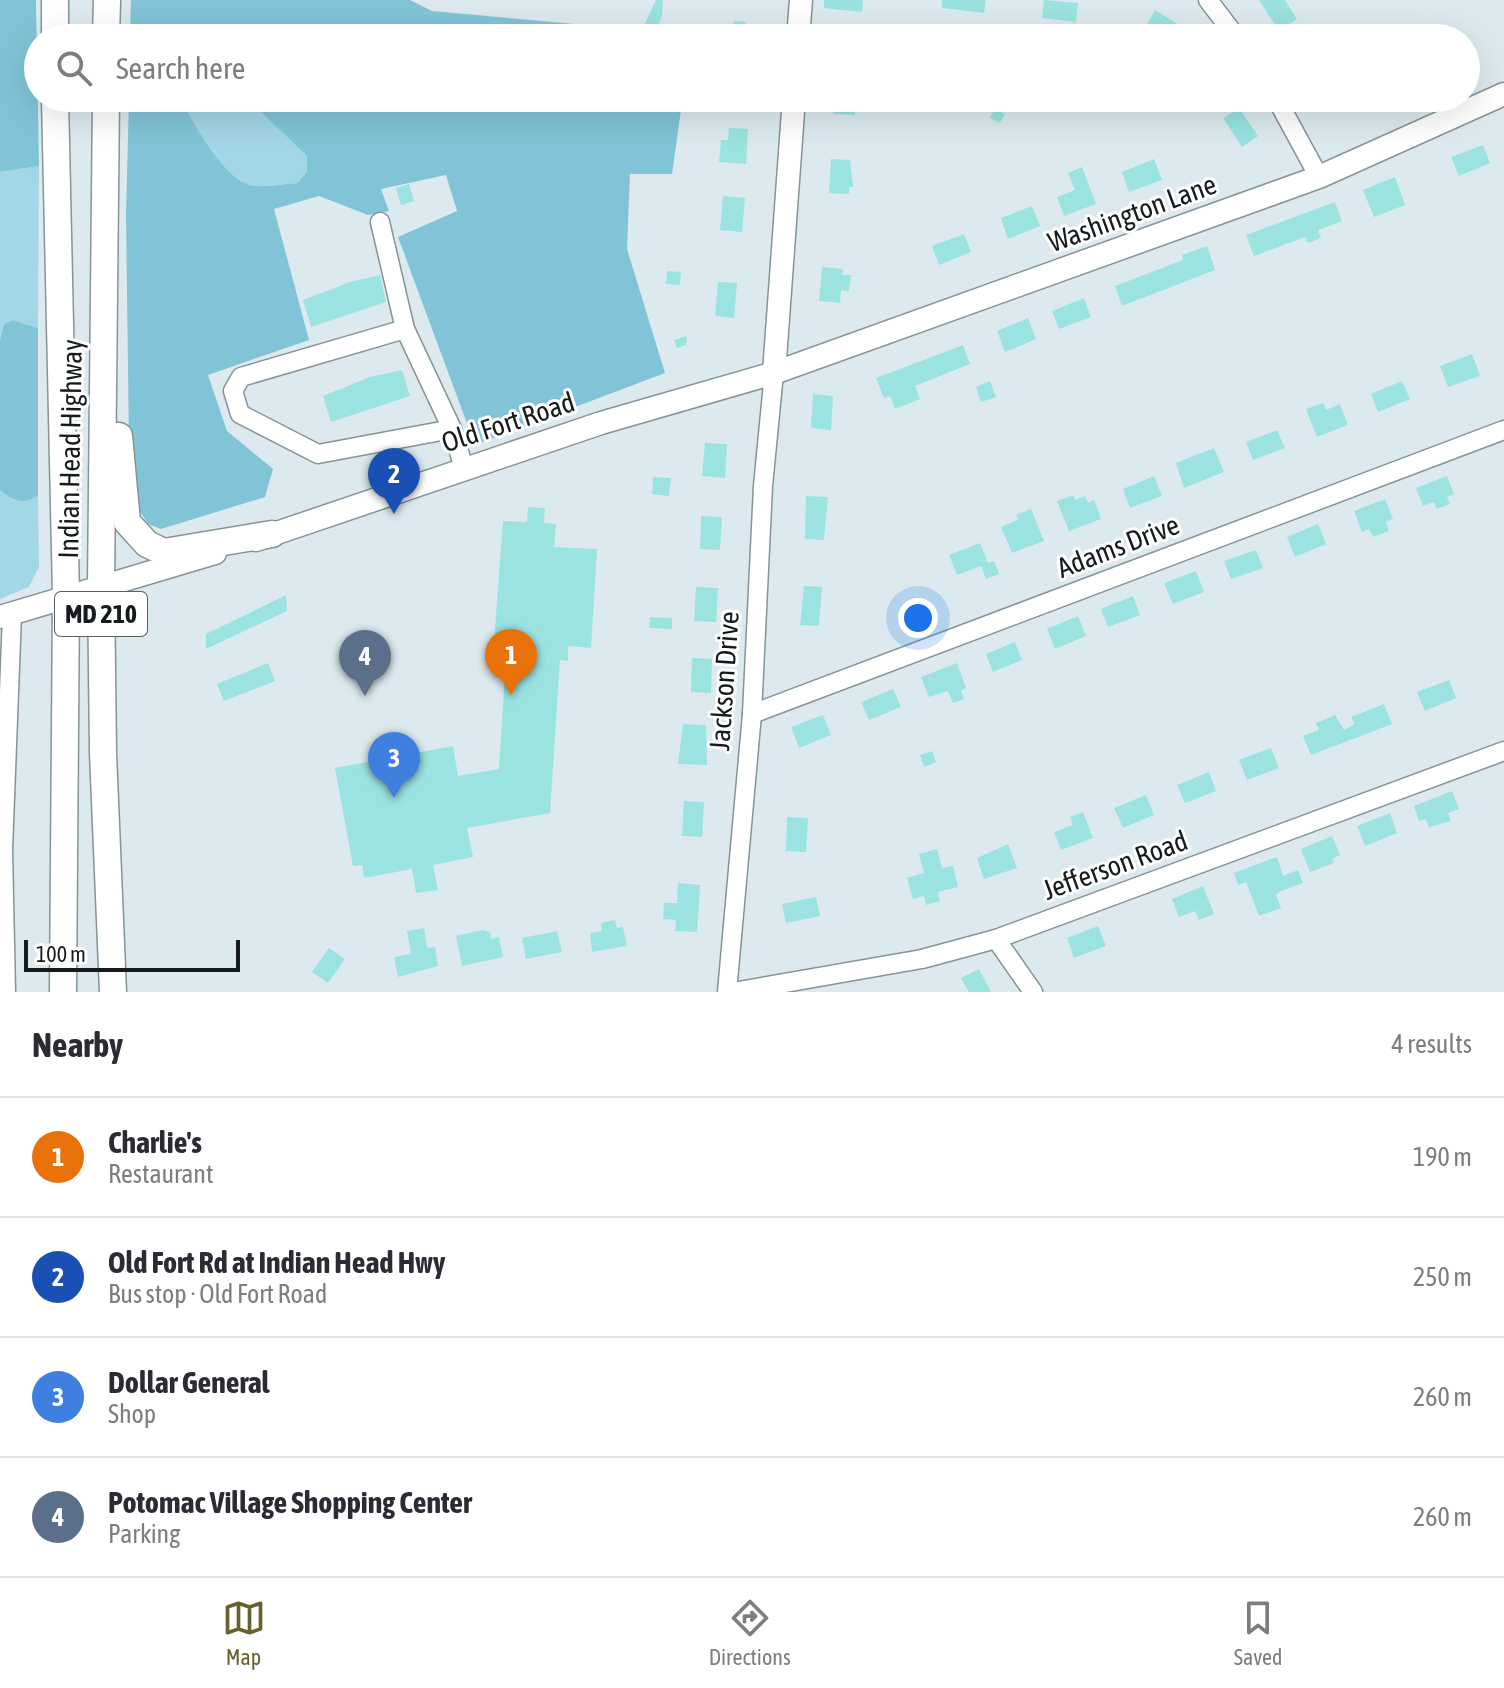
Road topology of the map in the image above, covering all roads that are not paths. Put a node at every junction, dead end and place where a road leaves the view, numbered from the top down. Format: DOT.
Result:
graph roads {
  1 [pos="55,0"];
  2 [pos="107,0"];
  3 [pos="801,0"];
  4 [pos="1208,0"];
  5 [pos="55,24"];
  6 [pos="106,24"];
  7 [pos="799,24"];
  8 [pos="1226,24"];
  9 [pos="1504,94"];
  10 [pos="1480,105"];
  11 [pos="55,112"];
  12 [pos="106,112"];
  13 [pos="793,112"];
  14 [pos="1284,112"];
  15 [pos="1464,112"];
  16 [pos="1319,177"];
  17 [pos="380,222"];
  18 [pos="104,235"];
  19 [pos="405,329"];
  20 [pos="774,373"];
  21 [pos="452,429"];
  22 [pos="1504,430"];
  23 [pos="464,468"];
  24 [pos="272,534"];
  25 [pos="101,586"];
  26 [pos="66,596"];
  27 [pos="6,615"];
  28 [pos="752,714"];
  29 [pos="1504,751"];
  30 [pos="996,939"];
  31 [pos="6,992"];
  32 [pos="63,992"];
  33 [pos="113,992"];
  34 [pos="727,992"];
  35 [pos="733,992"];
  36 [pos="1033,992"];
  1 -- 5 [label="highway"];
  2 -- 6 [label="highway"];
  3 -- 7 [label="main road"];
  4 -- 8 [label="street"];
  9 -- 10 [label="main road, Washington Lane"];
  11 -- 26 [label="highway, Indian Head Highway / MD 210"];
  12 -- 18 [label="highway, Indian Head Highway / MD 210"];
  13 -- 20 [label="main road"];
  14 -- 16 [label="street"];
  15 -- 16 [label="main road, Washington Lane"];
  16 -- 20 [label="main road, Washington Lane"];
  17 -- 19 [label="street"];
  18 -- 24 [label="highway"];
  18 -- 25 [label="highway, Indian Head Highway / MD 210"];
  19 -- 21 [label="street"];
  19 -- 21 [label="street"];
  20 -- 23 [label="main road, Old Fort Road"];
  20 -- 28 [label="street, Jackson Drive"];
  21 -- 23 [label="street"];
  22 -- 28 [label="street, Adams Drive"];
  23 -- 24 [label="main road, Old Fort Road"];
  24 -- 25 [label="main road, Old Fort Road"];
  25 -- 26 [label="main road, Old Fort Road"];
  25 -- 33 [label="highway, Indian Head Highway / MD 210"];
  26 -- 27 [label="main road, Old Fort Road"];
  26 -- 32 [label="highway, Indian Head Highway / MD 210"];
  27 -- 31 [label="street"];
  28 -- 34 [label="street, Jackson Drive"];
  29 -- 30 [label="street, Jefferson Road"];
  30 -- 35 [label="street, Jefferson Road"];
  30 -- 36 [label="street"];
}
